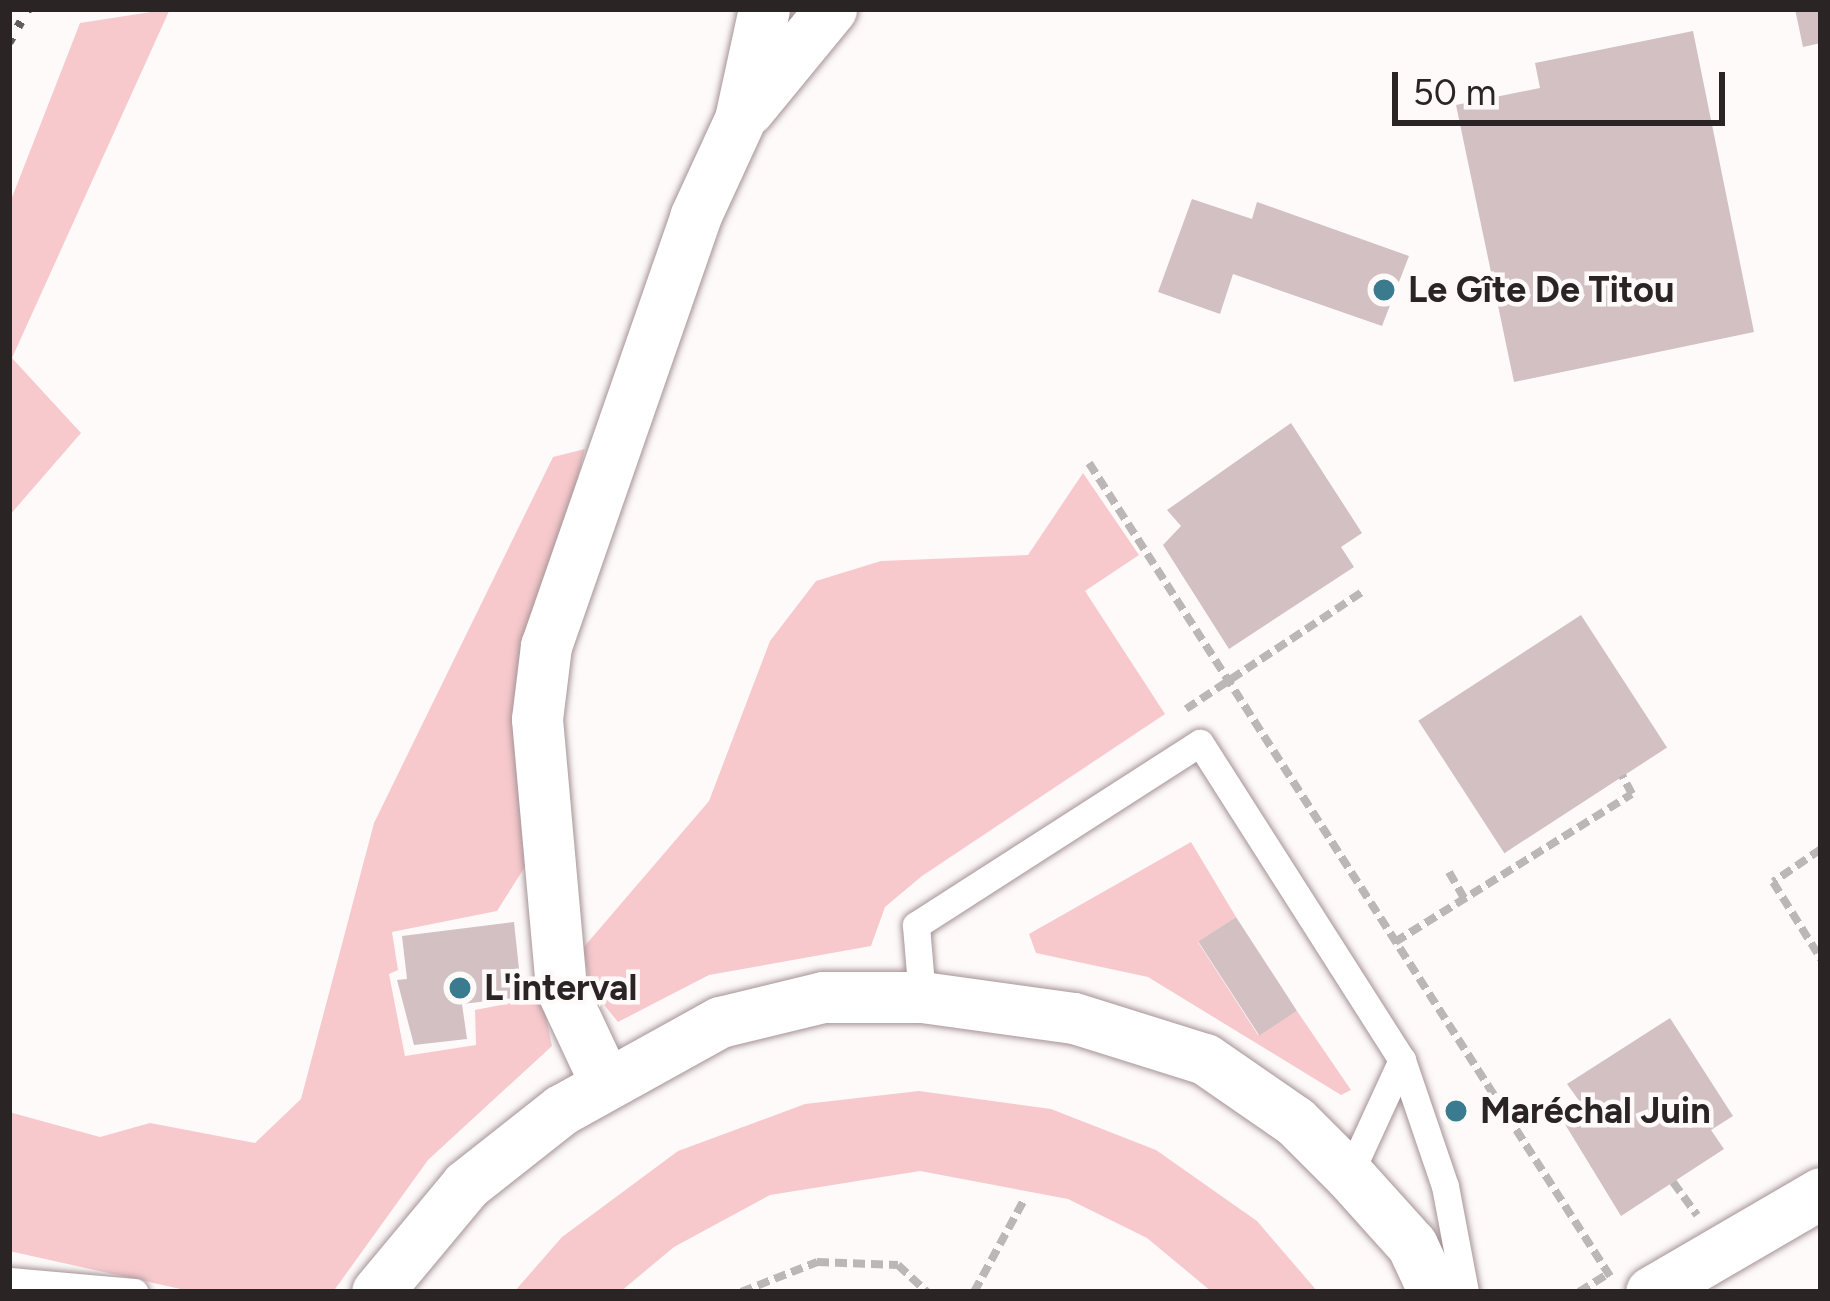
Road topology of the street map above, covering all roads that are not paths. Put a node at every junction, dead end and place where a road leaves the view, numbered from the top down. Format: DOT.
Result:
graph roads {
  1 [pos="764,9"];
  2 [pos="831,9"];
  3 [pos="740,119"];
  4 [pos="922,998"];
  5 [pos="1402,1060"];
  6 [pos="605,1082"];
  7 [pos="1349,1175"];
  8 [pos="1821,1193"];
  9 [pos="9,1281"];
  10 [pos="136,1292"];
  11 [pos="377,1292"];
  12 [pos="1434,1292"];
  13 [pos="1465,1292"];
  14 [pos="1652,1292"];
  1 -- 3 [label="street"];
  2 -- 3 [label="street"];
  3 -- 6 [label="street"];
  4 -- 5 [label="lane"];
  4 -- 6 [label="street"];
  4 -- 7 [label="street"];
  5 -- 7 [label="lane"];
  5 -- 13 [label="lane"];
  6 -- 11 [label="street"];
  7 -- 12 [label="street"];
  8 -- 14 [label="street"];
  9 -- 10 [label="lane"];
}
